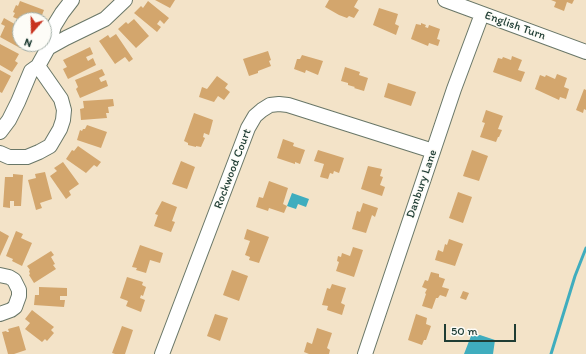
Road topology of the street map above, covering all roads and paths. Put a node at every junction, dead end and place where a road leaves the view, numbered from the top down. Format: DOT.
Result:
graph roads {
  1 [pos="72,0"];
  2 [pos="125,0"];
  3 [pos="445,0"];
  4 [pos="482,14"];
  5 [pos="52,33"];
  6 [pos="52,46"];
  7 [pos="46,52"];
  8 [pos="586,52"];
  9 [pos="38,66"];
  10 [pos="0,132"];
  11 [pos="433,151"];
  12 [pos="0,153"];
  13 [pos="0,275"];
  14 [pos="0,314"];
  15 [pos="162,354"];
  16 [pos="365,354"];
  1 -- 5 [label="street"];
  2 -- 6 [label="street"];
  3 -- 4 [label="street, English Turn"];
  4 -- 8 [label="street, English Turn"];
  4 -- 11 [label="street, Danbury Lane"];
  7 -- 9 [label="street"];
  9 -- 10 [label="street"];
  9 -- 12 [label="street"];
  11 -- 15 [label="street, Rockwood Court"];
  11 -- 16 [label="street, Danbury Lane"];
  13 -- 14 [label="street"];
}
